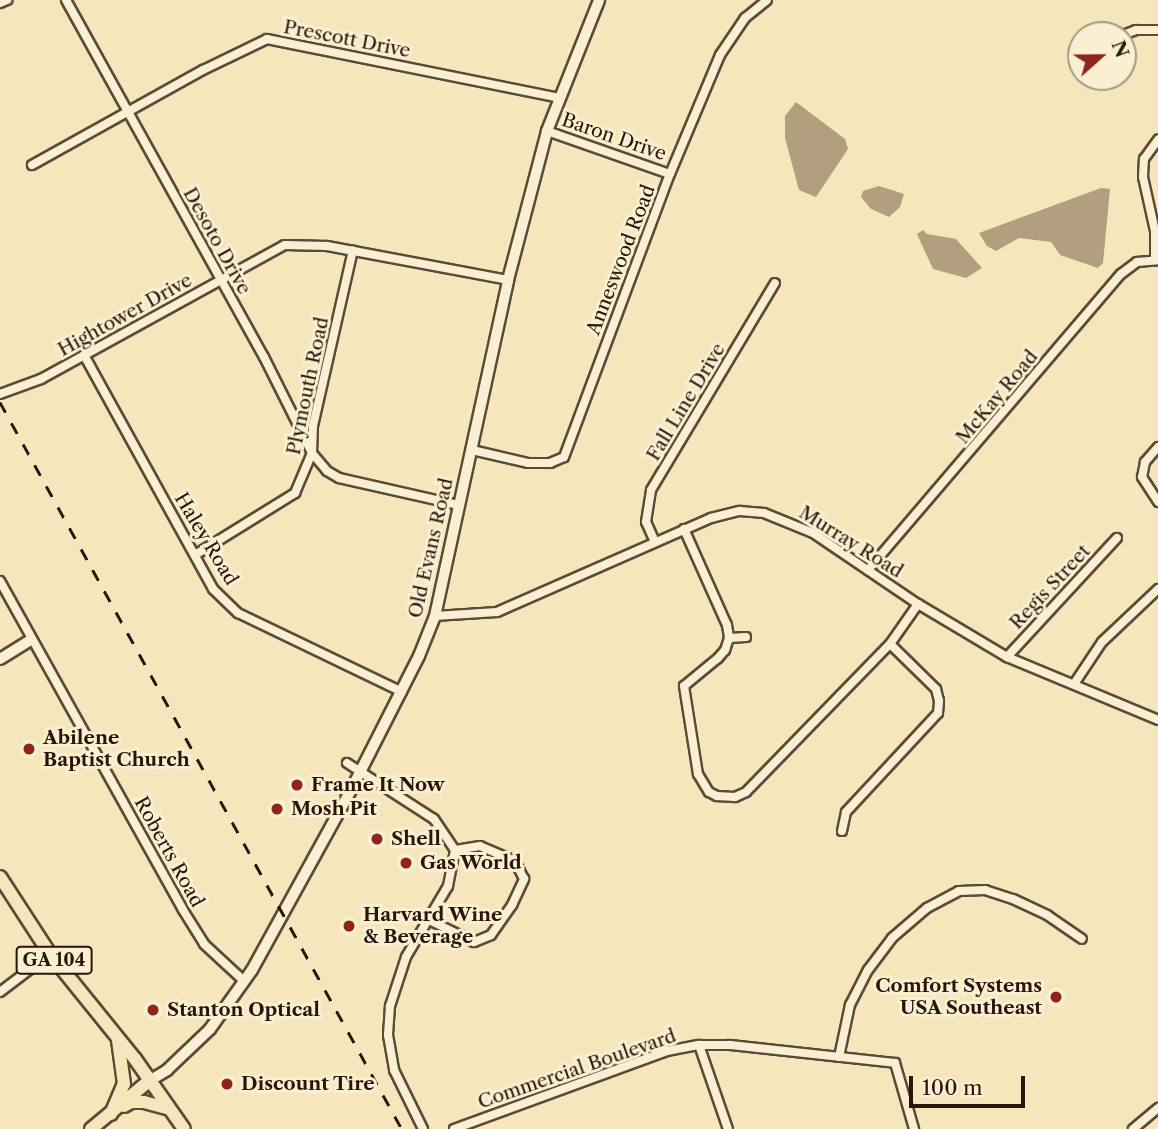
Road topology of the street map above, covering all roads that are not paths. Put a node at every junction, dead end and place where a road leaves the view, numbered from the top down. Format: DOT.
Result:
graph roads {
  1 [pos="7,0"];
  2 [pos="65,0"];
  3 [pos="599,0"];
  4 [pos="766,0"];
  5 [pos="0,3"];
  6 [pos="1137,30"];
  7 [pos="1158,30"];
  8 [pos="559,98"];
  9 [pos="128,111"];
  10 [pos="547,131"];
  11 [pos="1158,140"];
  12 [pos="32,165"];
  13 [pos="670,174"];
  14 [pos="353,250"];
  15 [pos="1157,260"];
  16 [pos="221,280"];
  17 [pos="508,280"];
  18 [pos="775,283"];
  19 [pos="84,355"];
  20 [pos="0,394"];
  21 [pos="1158,447"];
  22 [pos="472,450"];
  23 [pos="312,453"];
  24 [pos="1158,502"];
  25 [pos="459,505"];
  26 [pos="684,529"];
  27 [pos="1116,538"];
  28 [pos="655,542"];
  29 [pos="195,555"];
  30 [pos="868,570"];
  31 [pos="0,581"];
  32 [pos="1158,589"];
  33 [pos="918,604"];
  34 [pos="435,616"];
  35 [pos="746,637"];
  36 [pos="729,638"];
  37 [pos="31,640"];
  38 [pos="890,644"];
  39 [pos="1007,657"];
  40 [pos="0,659"];
  41 [pos="1074,684"];
  42 [pos="402,692"];
  43 [pos="1158,720"];
  44 [pos="347,763"];
  45 [pos="361,771"];
  46 [pos="842,831"];
  47 [pos="455,850"];
  48 [pos="0,877"];
  49 [pos="429,920"];
  50 [pos="1082,939"];
  51 [pos="50,954"];
  52 [pos="243,980"];
  53 [pos="0,992"];
  54 [pos="117,1037"];
  55 [pos="699,1045"];
  56 [pos="839,1057"];
  57 [pos="149,1081"];
  58 [pos="1158,1108"];
  59 [pos="168,1109"];
  60 [pos="111,1114"];
  61 [pos="91,1129"];
  62 [pos="184,1129"];
  63 [pos="423,1129"];
  64 [pos="454,1129"];
  65 [pos="728,1129"];
  66 [pos="914,1129"];
  67 [pos="1133,1129"];
  1 -- 5 [label="street"];
  2 -- 9 [label="street, Desoto Drive"];
  3 -- 8 [label="street, Old Evans Road"];
  4 -- 13 [label="street, Anneswood Road"];
  6 -- 7 [label="street"];
  8 -- 9 [label="street, Prescott Drive"];
  8 -- 10 [label="street, Old Evans Road"];
  9 -- 12 [label="street, Prescott Drive"];
  9 -- 16 [label="street, Desoto Drive"];
  10 -- 13 [label="street, Baron Drive"];
  10 -- 17 [label="street, Old Evans Road"];
  11 -- 15 [label="street"];
  13 -- 22 [label="street, Anneswood Road"];
  14 -- 16 [label="street, Hightower Drive"];
  14 -- 17 [label="street, Hightower Drive"];
  14 -- 23 [label="street, Plymouth Road"];
  15 -- 30 [label="street, McKay Road"];
  16 -- 19 [label="street, Hightower Drive"];
  16 -- 23 [label="street, Desoto Drive"];
  17 -- 22 [label="street, Old Evans Road"];
  18 -- 28 [label="street, Fall Line Drive"];
  19 -- 20 [label="street, Hightower Drive"];
  19 -- 29 [label="street, Haley Road"];
  21 -- 24 [label="street"];
  22 -- 25 [label="street, Old Evans Road"];
  23 -- 25 [label="street, Desoto Drive"];
  23 -- 29 [label="street, Plymouth Road"];
  25 -- 34 [label="street, Old Evans Road"];
  26 -- 28 [label="street, Murray Road"];
  26 -- 30 [label="street, Murray Road"];
  26 -- 36 [label="street"];
  27 -- 39 [label="street, Regis Street"];
  28 -- 34 [label="street, Murray Road"];
  29 -- 42 [label="street, Haley Road"];
  30 -- 33 [label="street, Murray Road"];
  31 -- 37 [label="street, Roberts Road"];
  32 -- 41 [label="street"];
  33 -- 38 [label="street"];
  33 -- 39 [label="street, Murray Road"];
  34 -- 42 [label="street, Old Evans Road"];
  35 -- 36 [label="street"];
  36 -- 38 [label="street"];
  37 -- 40 [label="street"];
  37 -- 52 [label="street, Roberts Road"];
  38 -- 46 [label="street"];
  39 -- 41 [label="street, Murray Road"];
  41 -- 43 [label="street, Murray Road"];
  42 -- 45 [label="street, Old Evans Road"];
  44 -- 45 [label="street"];
  45 -- 47 [label="street"];
  45 -- 52 [label="street, Old Evans Road"];
  47 -- 49 [label="street"];
  47 -- 49 [label="street"];
  48 -- 51 [label="main road, GA 104"];
  49 -- 63 [label="street"];
  50 -- 56 [label="street"];
  51 -- 53 [label="street"];
  51 -- 54 [label="main road, GA 104"];
  52 -- 57 [label="street, Old Evans Road"];
  54 -- 57 [label="main road, GA 104"];
  54 -- 60 [label="main road"];
  55 -- 56 [label="street, Commercial Boulevard"];
  55 -- 64 [label="street, Commercial Boulevard"];
  55 -- 65 [label="street"];
  56 -- 66 [label="street, Commercial Boulevard"];
  57 -- 59 [label="main road, GA 104"];
  57 -- 60 [label="main road"];
  58 -- 67 [label="street"];
  59 -- 60 [label="main road"];
  59 -- 62 [label="main road, GA 104"];
  60 -- 61 [label="main road"];
}
